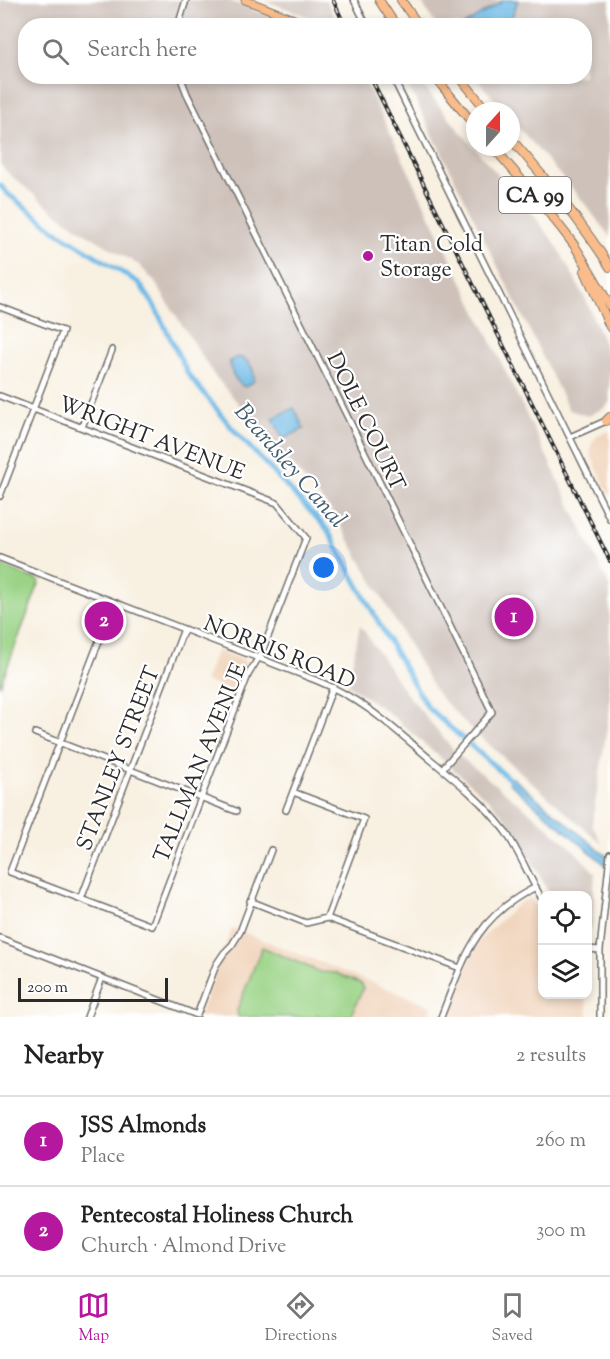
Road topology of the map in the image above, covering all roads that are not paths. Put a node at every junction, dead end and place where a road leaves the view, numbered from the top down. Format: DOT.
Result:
graph roads {
  1 [pos="186,0"];
  2 [pos="246,0"];
  3 [pos="354,0"];
  4 [pos="379,0"];
  5 [pos="401,0"];
  6 [pos="180,18"];
  7 [pos="292,18"];
  8 [pos="362,18"];
  9 [pos="391,18"];
  10 [pos="413,18"];
  11 [pos="183,84"];
  12 [pos="396,84"];
  13 [pos="441,84"];
  14 [pos="465,84"];
  15 [pos="480,102"];
  16 [pos="466,115"];
  17 [pos="520,149"];
  18 [pos="501,156"];
  19 [pos="587,231"];
  20 [pos="574,246"];
  21 [pos="610,258"];
  22 [pos="610,267"];
  23 [pos="610,306"];
  24 [pos="0,307"];
  25 [pos="610,327"];
  26 [pos="112,350"];
  27 [pos="0,396"];
  28 [pos="34,408"];
  29 [pos="609,419"];
  30 [pos="82,427"];
  31 [pos="570,437"];
  32 [pos="0,496"];
  33 [pos="288,515"];
  34 [pos="610,519"];
  35 [pos="0,558"];
  36 [pos="114,602"];
  37 [pos="184,629"];
  38 [pos="259,658"];
  39 [pos="333,687"];
  40 [pos="35,733"];
  41 [pos="60,743"];
  42 [pos="442,769"];
  43 [pos="130,771"];
  44 [pos="293,792"];
  45 [pos="201,798"];
  46 [pos="286,810"];
  47 [pos="236,811"];
  48 [pos="271,850"];
  49 [pos="610,855"];
  50 [pos="536,887"];
  51 [pos="538,891"];
  52 [pos="81,899"];
  53 [pos="250,901"];
  54 [pos="327,918"];
  55 [pos="0,938"];
  56 [pos="592,949"];
  57 [pos="600,950"];
  58 [pos="460,968"];
  59 [pos="102,978"];
  60 [pos="197,1016"];
  61 [pos="87,1017"];
  62 [pos="441,1017"];
  63 [pos="600,1017"];
  1 -- 6 [label="street"];
  2 -- 7 [label="main road"];
  3 -- 8 [label="street"];
  4 -- 9 [label="highway"];
  5 -- 10 [label="highway"];
  11 -- 42 [label="street, DOLE COURT"];
  12 -- 31 [label="street"];
  13 -- 16 [label="highway"];
  14 -- 15 [label="highway"];
  17 -- 19 [label="highway, CA 99"];
  18 -- 20 [label="highway, CA 99"];
  19 -- 21 [label="highway"];
  19 -- 22 [label="highway, CA 99"];
  20 -- 23 [label="highway, CA 99"];
  20 -- 25 [label="highway"];
  24 -- 28 [label="street"];
  26 -- 30 [label="street"];
  27 -- 28 [label="street, WRIGHT AVENUE"];
  28 -- 30 [label="street, WRIGHT AVENUE"];
  28 -- 32 [label="street"];
  29 -- 31 [label="street"];
  30 -- 33 [label="street, WRIGHT AVENUE"];
  31 -- 34 [label="street"];
  33 -- 38 [label="street, TALLMAN AVENUE"];
  35 -- 36 [label="street, NORRIS ROAD"];
  36 -- 37 [label="street, NORRIS ROAD"];
  36 -- 41 [label="street"];
  37 -- 38 [label="street, NORRIS ROAD"];
  37 -- 43 [label="street, STANLEY STREET"];
  38 -- 39 [label="street, NORRIS ROAD"];
  38 -- 45 [label="street, TALLMAN AVENUE"];
  39 -- 42 [label="street, NORRIS ROAD"];
  39 -- 44 [label="street"];
  40 -- 41 [label="street"];
  41 -- 43 [label="street"];
  41 -- 52 [label="street"];
  42 -- 50 [label="street, NORRIS ROAD"];
  43 -- 45 [label="street"];
  43 -- 52 [label="street, STANLEY STREET"];
  44 -- 46 [label="street"];
  44 -- 54 [label="street"];
  45 -- 47 [label="street"];
  45 -- 52 [label="street, TALLMAN AVENUE"];
  48 -- 53 [label="street"];
  49 -- 57 [label="street"];
  50 -- 51 [label="street, NORRIS ROAD"];
  50 -- 58 [label="street"];
  53 -- 54 [label="street"];
  53 -- 60 [label="street"];
  54 -- 58 [label="street"];
  55 -- 59 [label="street"];
  56 -- 57 [label="street"];
  57 -- 63 [label="street"];
  58 -- 62 [label="street"];
  59 -- 60 [label="street"];
  59 -- 61 [label="street"];
}
